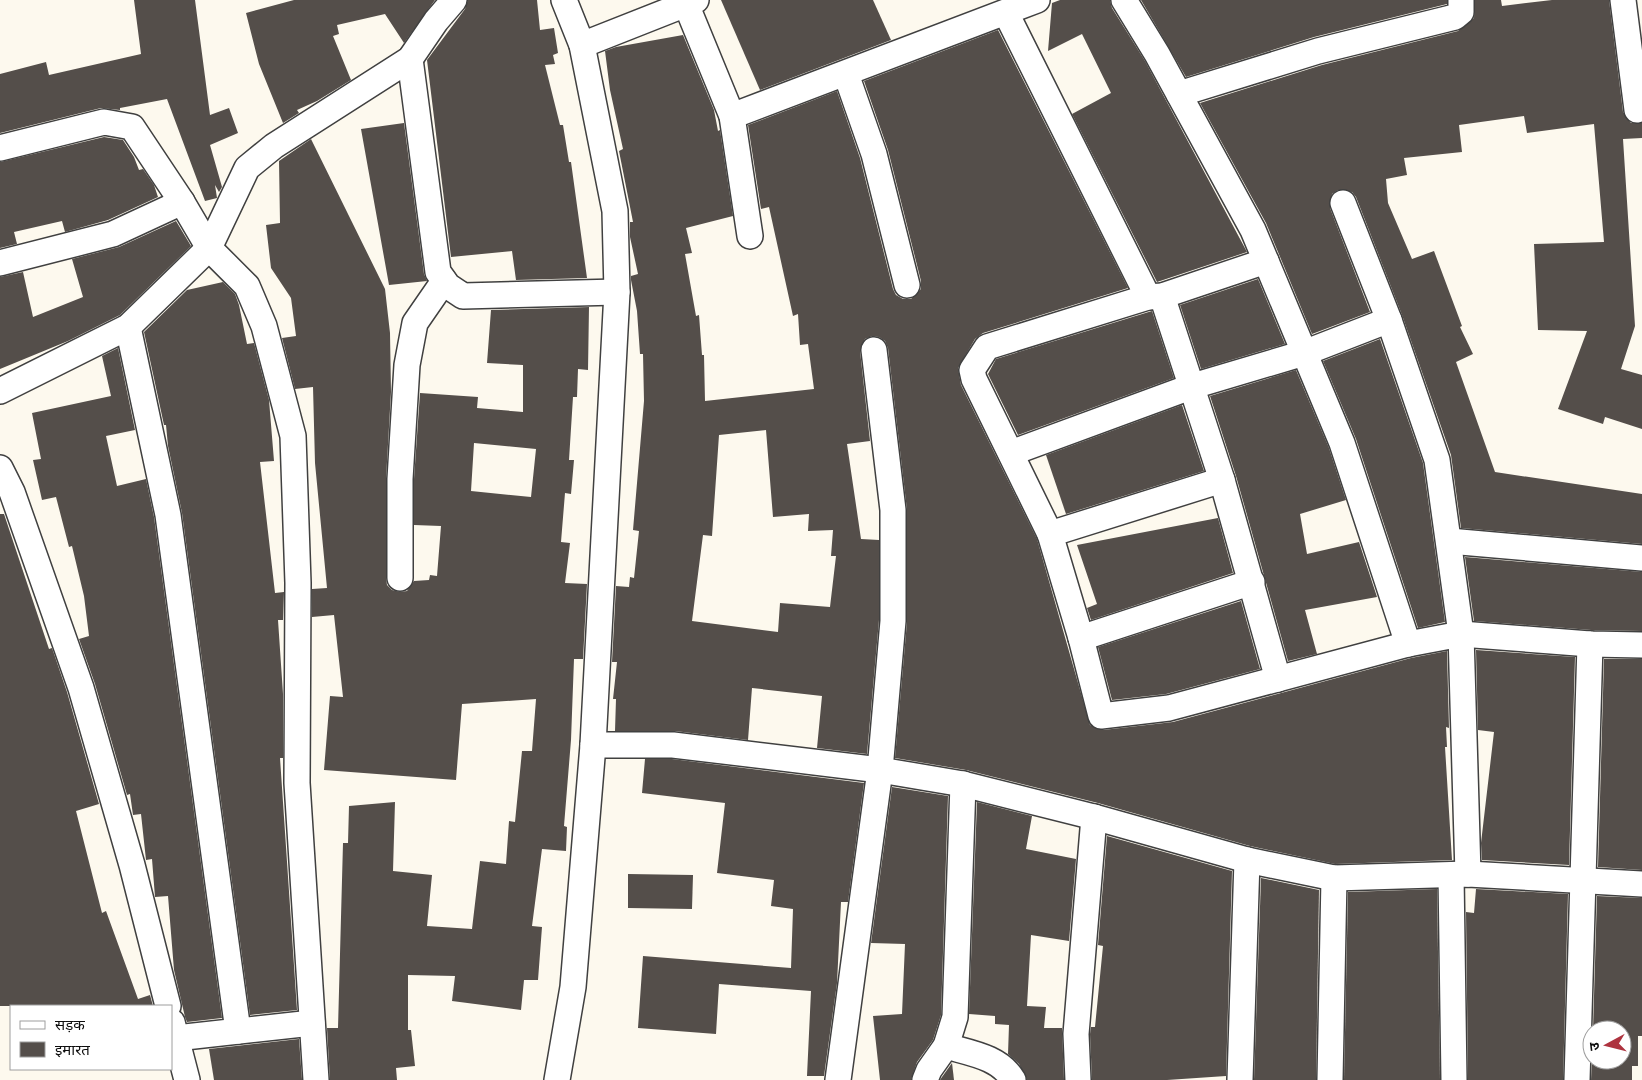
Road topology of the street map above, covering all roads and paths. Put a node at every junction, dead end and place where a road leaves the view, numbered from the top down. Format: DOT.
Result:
graph roads {
  1 [pos="454,0"];
  2 [pos="564,0"];
  3 [pos="1124,0"];
  4 [pos="1461,0"];
  5 [pos="1622,0"];
  6 [pos="691,2"];
  7 [pos="1025,4"];
  8 [pos="582,45"];
  9 [pos="410,59"];
  10 [pos="846,74"];
  11 [pos="1179,94"];
  12 [pos="1637,110"];
  13 [pos="732,116"];
  14 [pos="0,148"];
  15 [pos="182,202"];
  16 [pos="1343,204"];
  17 [pos="750,236"];
  18 [pos="209,248"];
  19 [pos="1266,261"];
  20 [pos="0,263"];
  21 [pos="444,280"];
  22 [pos="907,285"];
  23 [pos="617,292"];
  24 [pos="1155,296"];
  25 [pos="1389,320"];
  26 [pos="128,327"];
  27 [pos="874,350"];
  28 [pos="1304,353"];
  29 [pos="1193,386"];
  30 [pos="0,391"];
  31 [pos="1010,453"];
  32 [pos="0,468"];
  33 [pos="1222,480"];
  34 [pos="6,495"];
  35 [pos="1050,534"];
  36 [pos="1449,541"];
  37 [pos="1642,558"];
  38 [pos="400,578"];
  39 [pos="1252,582"];
  40 [pos="1461,634"];
  41 [pos="1081,638"];
  42 [pos="1408,644"];
  43 [pos="1590,644"];
  44 [pos="1642,645"];
  45 [pos="1278,680"];
  46 [pos="593,745"];
  47 [pos="880,770"];
  48 [pos="963,784"];
  49 [pos="1094,817"];
  50 [pos="1247,860"];
  51 [pos="1460,874"];
  52 [pos="1334,878"];
  53 [pos="1583,881"];
  54 [pos="1642,884"];
  55 [pos="168,1005"];
  56 [pos="312,1023"];
  57 [pos="174,1028"];
  58 [pos="238,1031"];
  59 [pos="946,1046"];
  60 [pos="187,1080"];
  61 [pos="316,1080"];
  62 [pos="557,1080"];
  63 [pos="838,1080"];
  64 [pos="925,1080"];
  65 [pos="1013,1080"];
  66 [pos="1078,1080"];
  67 [pos="1240,1080"];
  68 [pos="1330,1080"];
  69 [pos="1454,1080"];
  70 [pos="1577,1080"];
  1 -- 9 [label="street"];
  2 -- 8 [label="street"];
  3 -- 11 [label="street"];
  4 -- 11 [label="street"];
  5 -- 12 [label="street"];
  6 -- 8 [label="street"];
  6 -- 13 [label="street"];
  7 -- 10 [label="street"];
  7 -- 24 [label="street"];
  8 -- 23 [label="street"];
  9 -- 18 [label="street"];
  9 -- 21 [label="street"];
  10 -- 13 [label="street"];
  10 -- 22 [label="street"];
  11 -- 19 [label="street"];
  13 -- 17 [label="street"];
  14 -- 15 [label="street"];
  15 -- 18 [label="street"];
  15 -- 20 [label="street"];
  16 -- 25 [label="street"];
  18 -- 26 [label="street"];
  18 -- 56 [label="street"];
  19 -- 24 [label="street"];
  19 -- 28 [label="street"];
  21 -- 23 [label="street"];
  21 -- 38 [label="street"];
  23 -- 46 [label="street"];
  24 -- 29 [label="street"];
  24 -- 31 [label="street"];
  25 -- 28 [label="street"];
  25 -- 36 [label="street"];
  26 -- 30 [label="street"];
  26 -- 58 [label="street"];
  27 -- 47 [label="street"];
  28 -- 29 [label="street"];
  28 -- 42 [label="street"];
  29 -- 31 [label="street"];
  29 -- 33 [label="street"];
  31 -- 35 [label="street"];
  32 -- 34 [label="street"];
  33 -- 35 [label="street"];
  33 -- 39 [label="street"];
  34 -- 55 [label="street"];
  35 -- 41 [label="street"];
  36 -- 37 [label="street"];
  36 -- 40 [label="street"];
  39 -- 41 [label="street"];
  39 -- 45 [label="street"];
  40 -- 42 [label="street"];
  40 -- 43 [label="street"];
  40 -- 51 [label="street"];
  41 -- 45 [label="street"];
  42 -- 45 [label="street"];
  43 -- 44 [label="street"];
  43 -- 53 [label="street"];
  46 -- 47 [label="street"];
  46 -- 62 [label="street"];
  47 -- 48 [label="street"];
  47 -- 63 [label="street"];
  48 -- 49 [label="street"];
  48 -- 59 [label="street"];
  49 -- 50 [label="street"];
  49 -- 66 [label="street"];
  50 -- 52 [label="street"];
  50 -- 67 [label="street"];
  51 -- 52 [label="street"];
  51 -- 53 [label="street"];
  51 -- 69 [label="street"];
  52 -- 68 [label="street"];
  53 -- 54 [label="street"];
  53 -- 70 [label="street"];
  56 -- 58 [label="street"];
  56 -- 61 [label="street"];
  57 -- 58 [label="street"];
  57 -- 60 [label="street"];
  59 -- 64 [label="street"];
  59 -- 65 [label="street"];
}
